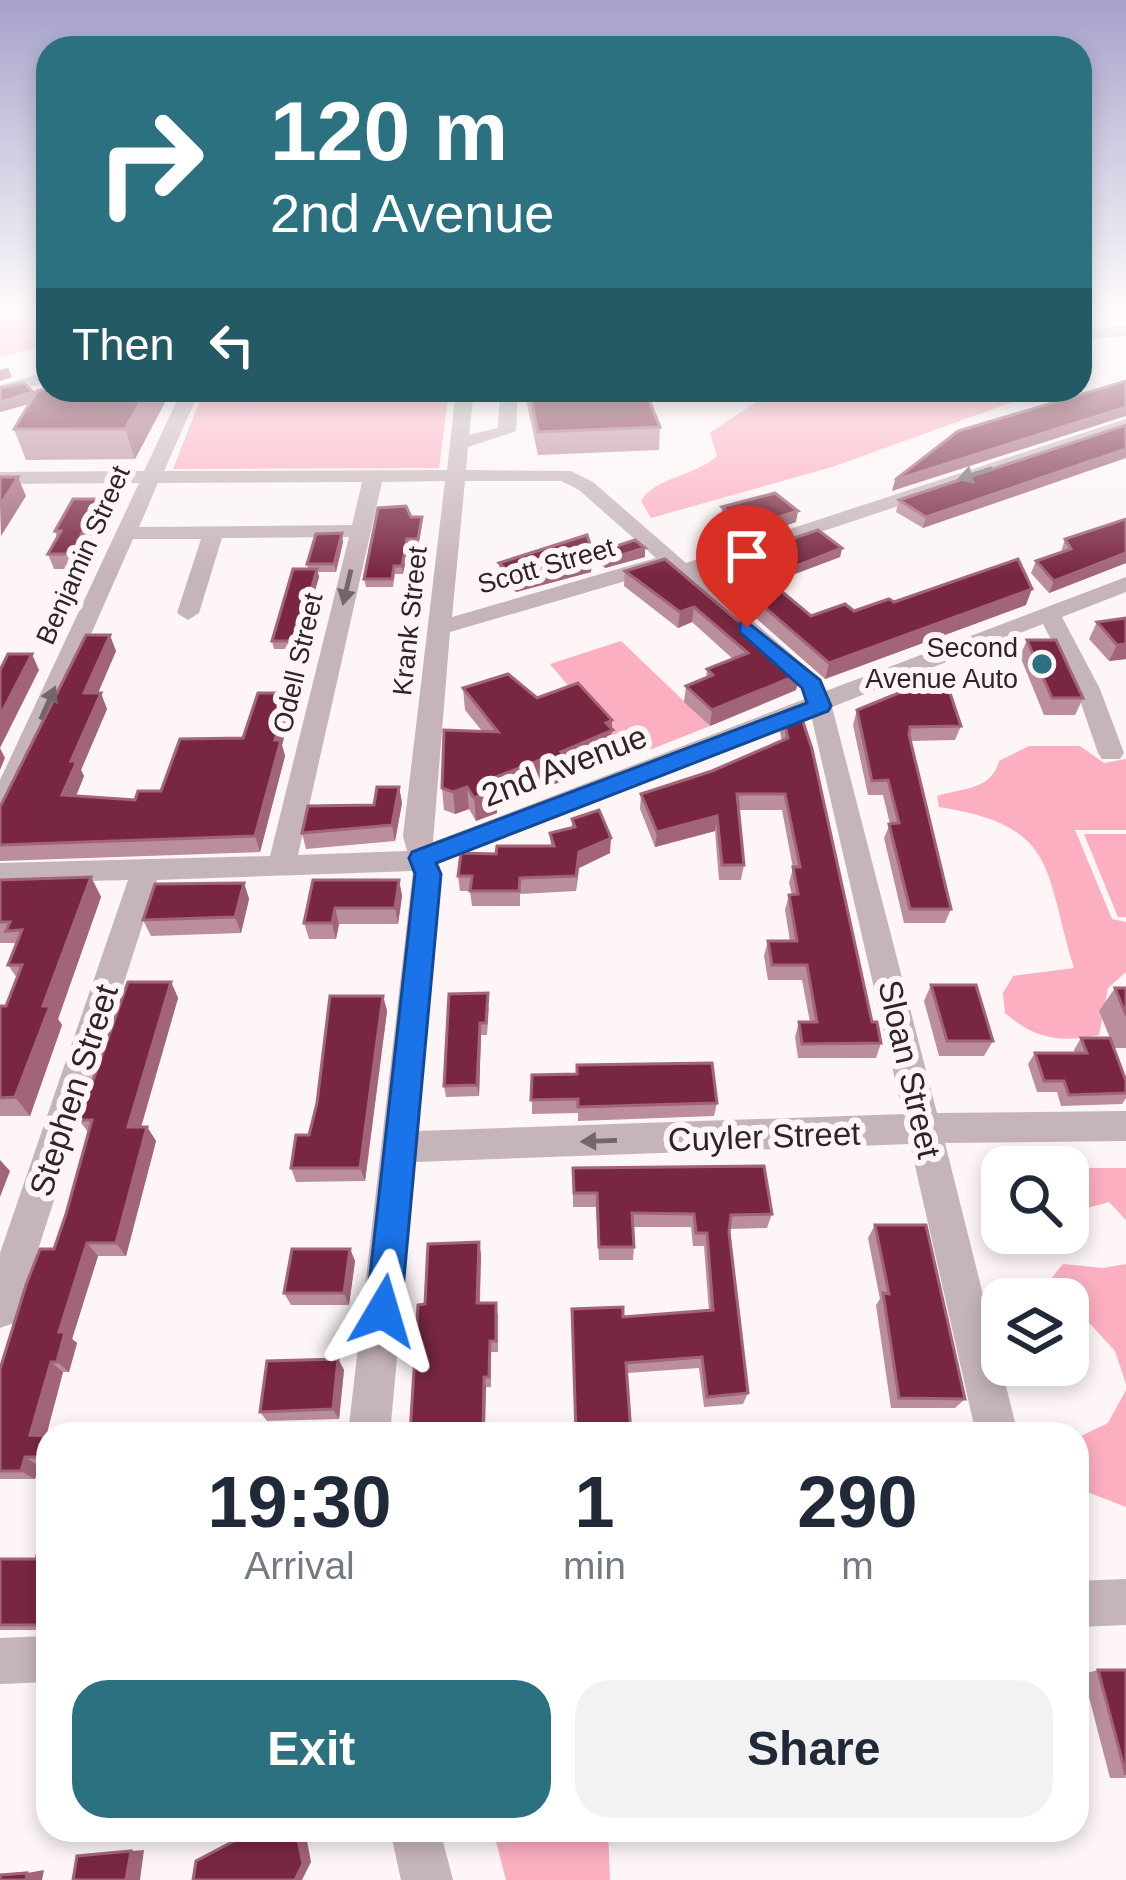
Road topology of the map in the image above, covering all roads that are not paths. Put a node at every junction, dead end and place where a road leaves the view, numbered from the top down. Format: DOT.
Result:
graph roads {
  1 [pos="186,402"];
  2 [pos="464,402"];
  3 [pos="508,402"];
  4 [pos="1126,424"];
  5 [pos="460,443"];
  6 [pos="457,473"];
  7 [pos="153,474"];
  8 [pos="374,474"];
  9 [pos="0,478"];
  10 [pos="361,531"];
  11 [pos="214,532"];
  12 [pos="126,533"];
  13 [pos="676,566"];
  14 [pos="1126,584"];
  15 [pos="188,613"];
  16 [pos="1050,615"];
  17 [pos="438,628"];
  18 [pos="820,706"];
  19 [pos="1111,753"];
  20 [pos="0,809"];
  21 [pos="422,858"];
  22 [pos="281,866"];
  23 [pos="146,870"];
  24 [pos="0,873"];
  25 [pos="1126,1126"];
  26 [pos="926,1130"];
  27 [pos="402,1147"];
  28 [pos="0,1310"];
  29 [pos="370,1422"];
  30 [pos="994,1422"];
  31 [pos="1126,1602"];
  32 [pos="1089,1604"];
  33 [pos="36,1660"];
  34 [pos="0,1661"];
  35 [pos="418,1842"];
  36 [pos="427,1880"];
  1 -- 7 [label="street, Benjamin Street"];
  2 -- 5 [label="street, Krank Street"];
  3 -- 5 [label="street"];
  4 -- 13 [label="street, Scott Street, one-way"];
  5 -- 6 [label="street, Krank Street"];
  6 -- 8 [label="street"];
  6 -- 13 [label="street"];
  6 -- 17 [label="street, Krank Street"];
  7 -- 8 [label="street"];
  7 -- 9 [label="street"];
  7 -- 12 [label="street, Benjamin Street"];
  8 -- 10 [label="street, Odell Street"];
  10 -- 11 [label="street"];
  10 -- 22 [label="street, Odell Street, one-way"];
  11 -- 12 [label="street"];
  11 -- 15 [label="street"];
  20 -- 12 [label="street, Benjamin Street, one-way"];
  13 -- 17 [label="street, Scott Street"];
  13 -- 18 [label="street"];
  14 -- 16 [label="street, 2nd Avenue"];
  16 -- 18 [label="street, 2nd Avenue"];
  16 -- 19 [label="street"];
  17 -- 21 [label="street, Krank Street"];
  18 -- 21 [label="street, 2nd Avenue"];
  18 -- 26 [label="street, Sloan Street"];
  21 -- 22 [label="street, 2nd Avenue"];
  21 -- 27 [label="street, Krank Street"];
  22 -- 23 [label="street, 2nd Avenue"];
  23 -- 24 [label="street, 2nd Avenue"];
  23 -- 28 [label="street, Stephen Street"];
  25 -- 26 [label="street, Cuyler Street"];
  26 -- 27 [label="street, Cuyler Street, one-way"];
  26 -- 30 [label="street, Sloan Street"];
  27 -- 29 [label="street, Krank Street"];
  31 -- 32 [label="street"];
  33 -- 34 [label="street"];
  35 -- 36 [label="street"];
}
